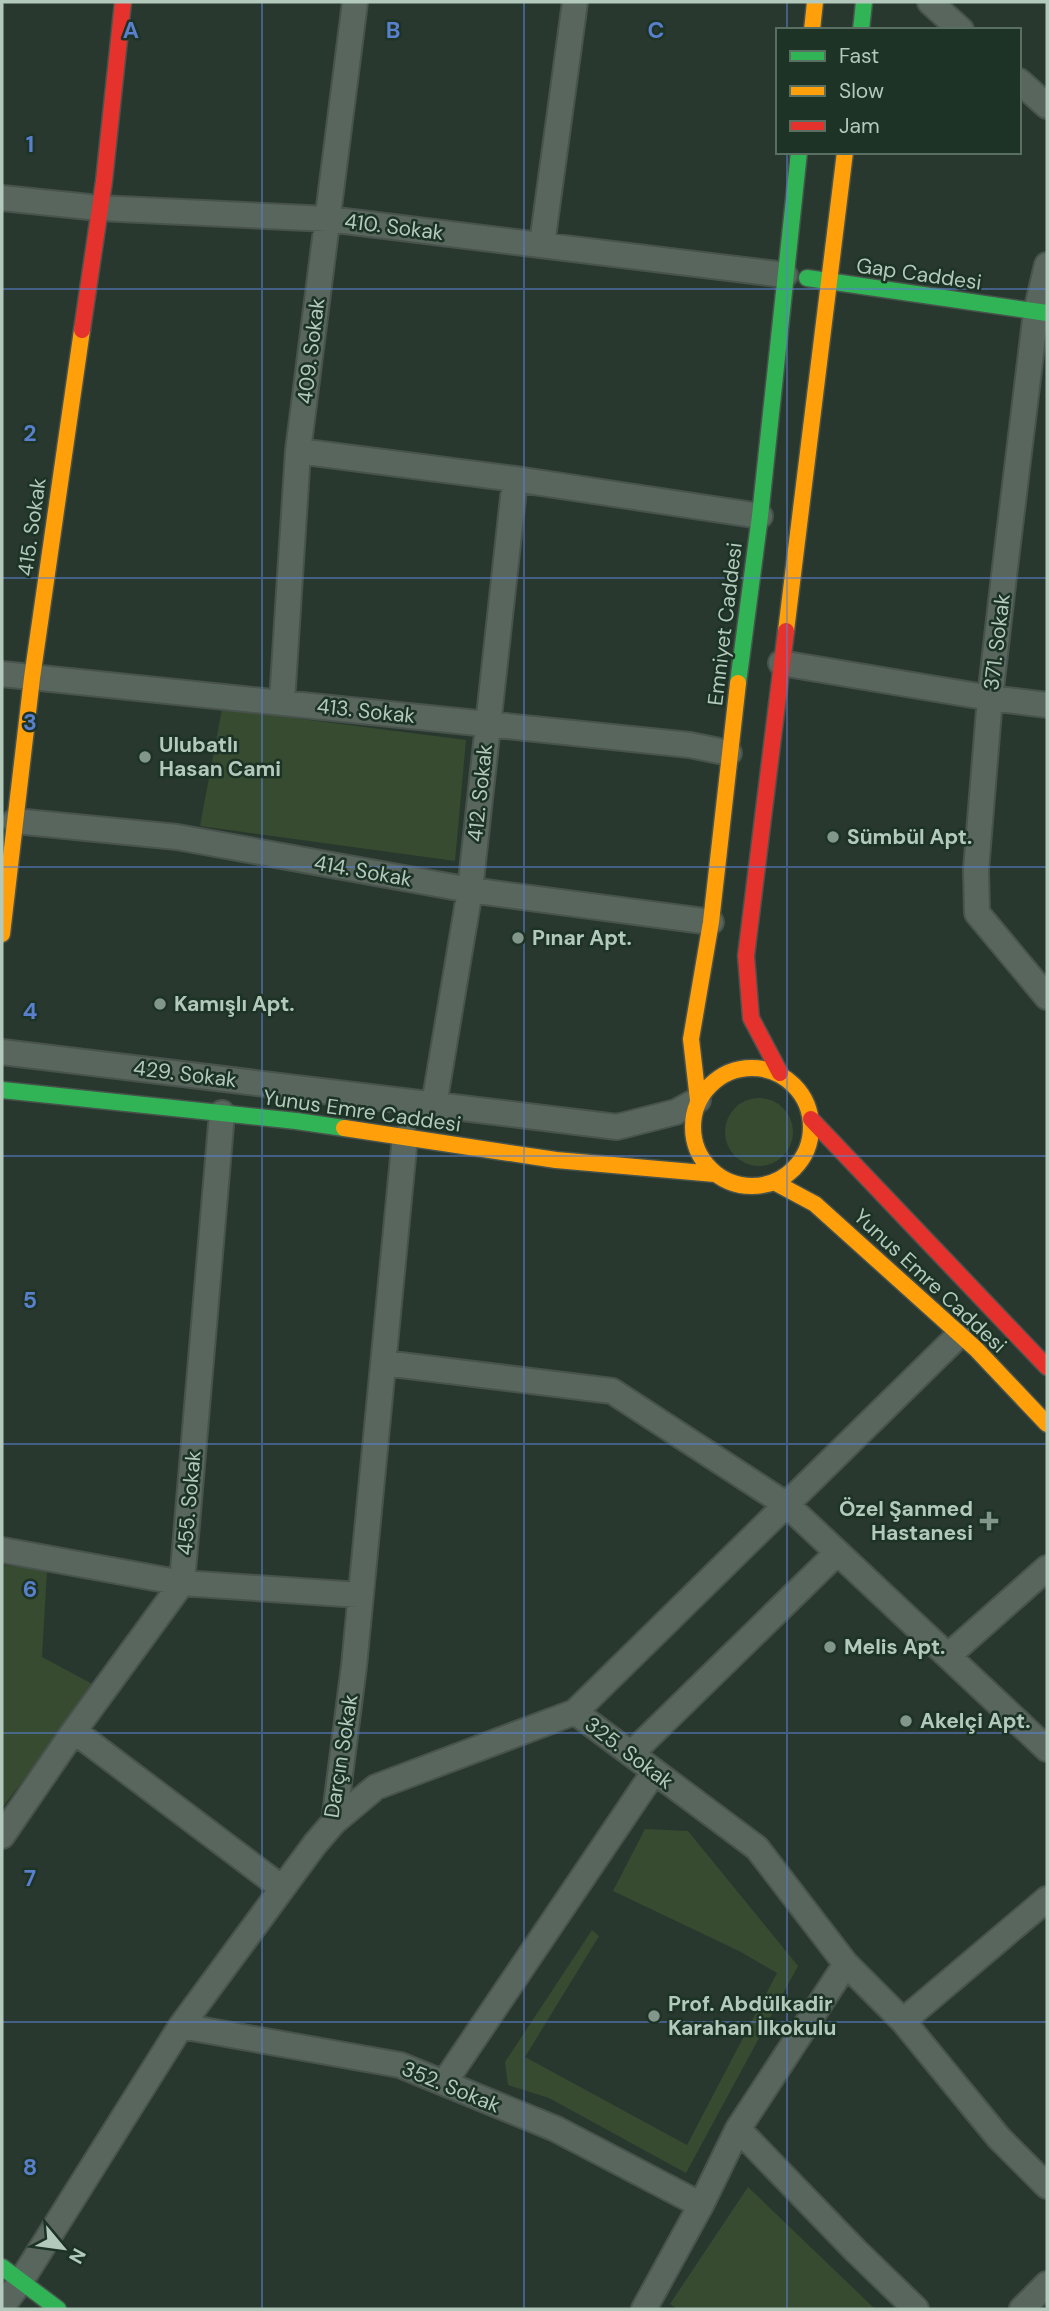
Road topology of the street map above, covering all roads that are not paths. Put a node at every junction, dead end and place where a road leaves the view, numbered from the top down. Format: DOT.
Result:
graph roads {
  1 [pos="123,2"];
  2 [pos="355,2"];
  3 [pos="575,2"];
  4 [pos="815,2"];
  5 [pos="864,2"];
  6 [pos="930,2"];
  7 [pos="812,28"];
  8 [pos="861,28"];
  9 [pos="959,28"];
  10 [pos="1021,83"];
  11 [pos="1047,106"];
  12 [pos="799,154"];
  13 [pos="845,154"];
  14 [pos="2,198"];
  15 [pos="99,208"];
  16 [pos="328,219"];
  17 [pos="542,244"];
  18 [pos="1047,265"];
  19 [pos="785,275"];
  20 [pos="829,282"];
  21 [pos="1041,312"];
  22 [pos="298,451"];
  23 [pos="515,479"];
  24 [pos="760,516"];
  25 [pos="781,663"];
  26 [pos="2,674"];
  27 [pos="32,678"];
  28 [pos="990,698"];
  29 [pos="282,702"];
  30 [pos="1047,705"];
  31 [pos="488,724"];
  32 [pos="729,753"];
  33 [pos="15,821"];
  34 [pos="470,890"];
  35 [pos="711,922"];
  36 [pos="2,934"];
  37 [pos="1047,997"];
  38 [pos="2,1052"];
  39 [pos="780,1073"];
  40 [pos="2,1090"];
  41 [pos="698,1100"];
  42 [pos="434,1105"];
  43 [pos="222,1113"];
  44 [pos="811,1119"];
  45 [pos="405,1137"];
  46 [pos="715,1174"];
  47 [pos="775,1182"];
  48 [pos="959,1335"];
  49 [pos="1044,1357"];
  50 [pos="384,1363"];
  51 [pos="1047,1424"];
  52 [pos="787,1505"];
  53 [pos="2,1550"];
  54 [pos="837,1553"];
  55 [pos="1047,1569"];
  56 [pos="182,1583"];
  57 [pos="359,1595"];
  58 [pos="949,1655"];
  59 [pos="575,1712"];
  60 [pos="74,1731"];
  61 [pos="1047,1749"];
  62 [pos="631,1754"];
  63 [pos="654,1772"];
  64 [pos="334,1822"];
  65 [pos="2,1836"];
  66 [pos="282,1888"];
  67 [pos="1047,1899"];
  68 [pos="846,1964"];
  69 [pos="903,2021"];
  70 [pos="181,2026"];
  71 [pos="444,2083"];
  72 [pos="738,2129"];
  73 [pos="1047,2186"];
  74 [pos="701,2205"];
  75 [pos="11,2274"];
  76 [pos="1047,2284"];
  77 [pos="2,2307"];
  78 [pos="58,2309"];
  79 [pos="644,2309"];
  80 [pos="916,2309"];
  81 [pos="1022,2309"];
  1 -- 15 [label="main road, 415. Sokak"];
  2 -- 16 [label="street, 409. Sokak"];
  3 -- 17 [label="street"];
  4 -- 7 [label="main road"];
  5 -- 8 [label="main road"];
  6 -- 9 [label="street"];
  10 -- 11 [label="street"];
  12 -- 19 [label="main road, Emniyet Caddesi"];
  13 -- 20 [label="main road"];
  14 -- 15 [label="street, 410. Sokak"];
  15 -- 16 [label="street, 410. Sokak"];
  15 -- 27 [label="main road, 415. Sokak"];
  16 -- 17 [label="street, 410. Sokak"];
  16 -- 22 [label="street, 409. Sokak"];
  17 -- 19 [label="street, 410. Sokak"];
  18 -- 21 [label="street, 371. Sokak"];
  19 -- 20 [label="main road, Gap Caddesi"];
  19 -- 24 [label="main road, Emniyet Caddesi"];
  20 -- 21 [label="main road, Gap Caddesi"];
  20 -- 25 [label="main road"];
  21 -- 28 [label="street, 371. Sokak"];
  22 -- 23 [label="street"];
  22 -- 29 [label="street, 409. Sokak"];
  23 -- 24 [label="street"];
  23 -- 31 [label="street, 412. Sokak"];
  24 -- 32 [label="main road, Emniyet Caddesi"];
  25 -- 28 [label="street"];
  25 -- 39 [label="main road"];
  26 -- 27 [label="street, 413. Sokak"];
  27 -- 29 [label="street, 413. Sokak"];
  27 -- 33 [label="main road, 415. Sokak"];
  28 -- 30 [label="street"];
  28 -- 37 [label="street, 371. Sokak"];
  29 -- 31 [label="street, 413. Sokak"];
  31 -- 32 [label="street, 413. Sokak"];
  31 -- 34 [label="street, 412. Sokak"];
  32 -- 35 [label="main road, Emniyet Caddesi"];
  33 -- 34 [label="street, 414. Sokak"];
  33 -- 36 [label="main road, 415. Sokak"];
  34 -- 35 [label="street, 414. Sokak"];
  34 -- 42 [label="street, 412. Sokak"];
  35 -- 41 [label="main road, Emniyet Caddesi"];
  38 -- 42 [label="street, 429. Sokak"];
  39 -- 41 [label="main road"];
  39 -- 44 [label="main road"];
  40 -- 43 [label="main road, Yunus Emre Caddesi"];
  41 -- 42 [label="street, 429. Sokak"];
  41 -- 46 [label="main road"];
  43 -- 45 [label="main road, Yunus Emre Caddesi"];
  43 -- 56 [label="street, 455. Sokak"];
  44 -- 47 [label="main road"];
  44 -- 49 [label="main road, Yunus Emre Caddesi"];
  45 -- 46 [label="main road, Yunus Emre Caddesi"];
  45 -- 50 [label="street, Darçın Sokak"];
  46 -- 47 [label="main road"];
  47 -- 48 [label="main road, Yunus Emre Caddesi"];
  48 -- 51 [label="main road, Yunus Emre Caddesi"];
  48 -- 52 [label="street, 325. Sokak"];
  50 -- 52 [label="street"];
  50 -- 57 [label="street, Darçın Sokak"];
  52 -- 54 [label="street"];
  52 -- 59 [label="street, 325. Sokak"];
  53 -- 56 [label="street"];
  54 -- 58 [label="street"];
  54 -- 62 [label="street"];
  55 -- 58 [label="street"];
  56 -- 57 [label="street"];
  56 -- 60 [label="street, 455. Sokak"];
  57 -- 64 [label="street, Darçın Sokak"];
  58 -- 61 [label="street"];
  59 -- 62 [label="street, 325. Sokak"];
  59 -- 64 [label="street"];
  60 -- 65 [label="street, 455. Sokak"];
  60 -- 66 [label="street"];
  62 -- 63 [label="street, 325. Sokak"];
  63 -- 68 [label="street, 325. Sokak"];
  63 -- 71 [label="street"];
  64 -- 66 [label="street, Darçın Sokak"];
  66 -- 70 [label="street, Darçın Sokak"];
  67 -- 69 [label="street"];
  68 -- 69 [label="street, 325. Sokak"];
  68 -- 72 [label="street"];
  69 -- 73 [label="street, 325. Sokak"];
  70 -- 71 [label="street, 352. Sokak"];
  70 -- 75 [label="street, Darçın Sokak"];
  71 -- 74 [label="street, 352. Sokak"];
  72 -- 74 [label="street"];
  72 -- 80 [label="street"];
  74 -- 79 [label="street"];
  75 -- 77 [label="street, Darçın Sokak"];
  75 -- 78 [label="main road"];
  76 -- 81 [label="street"];
}
